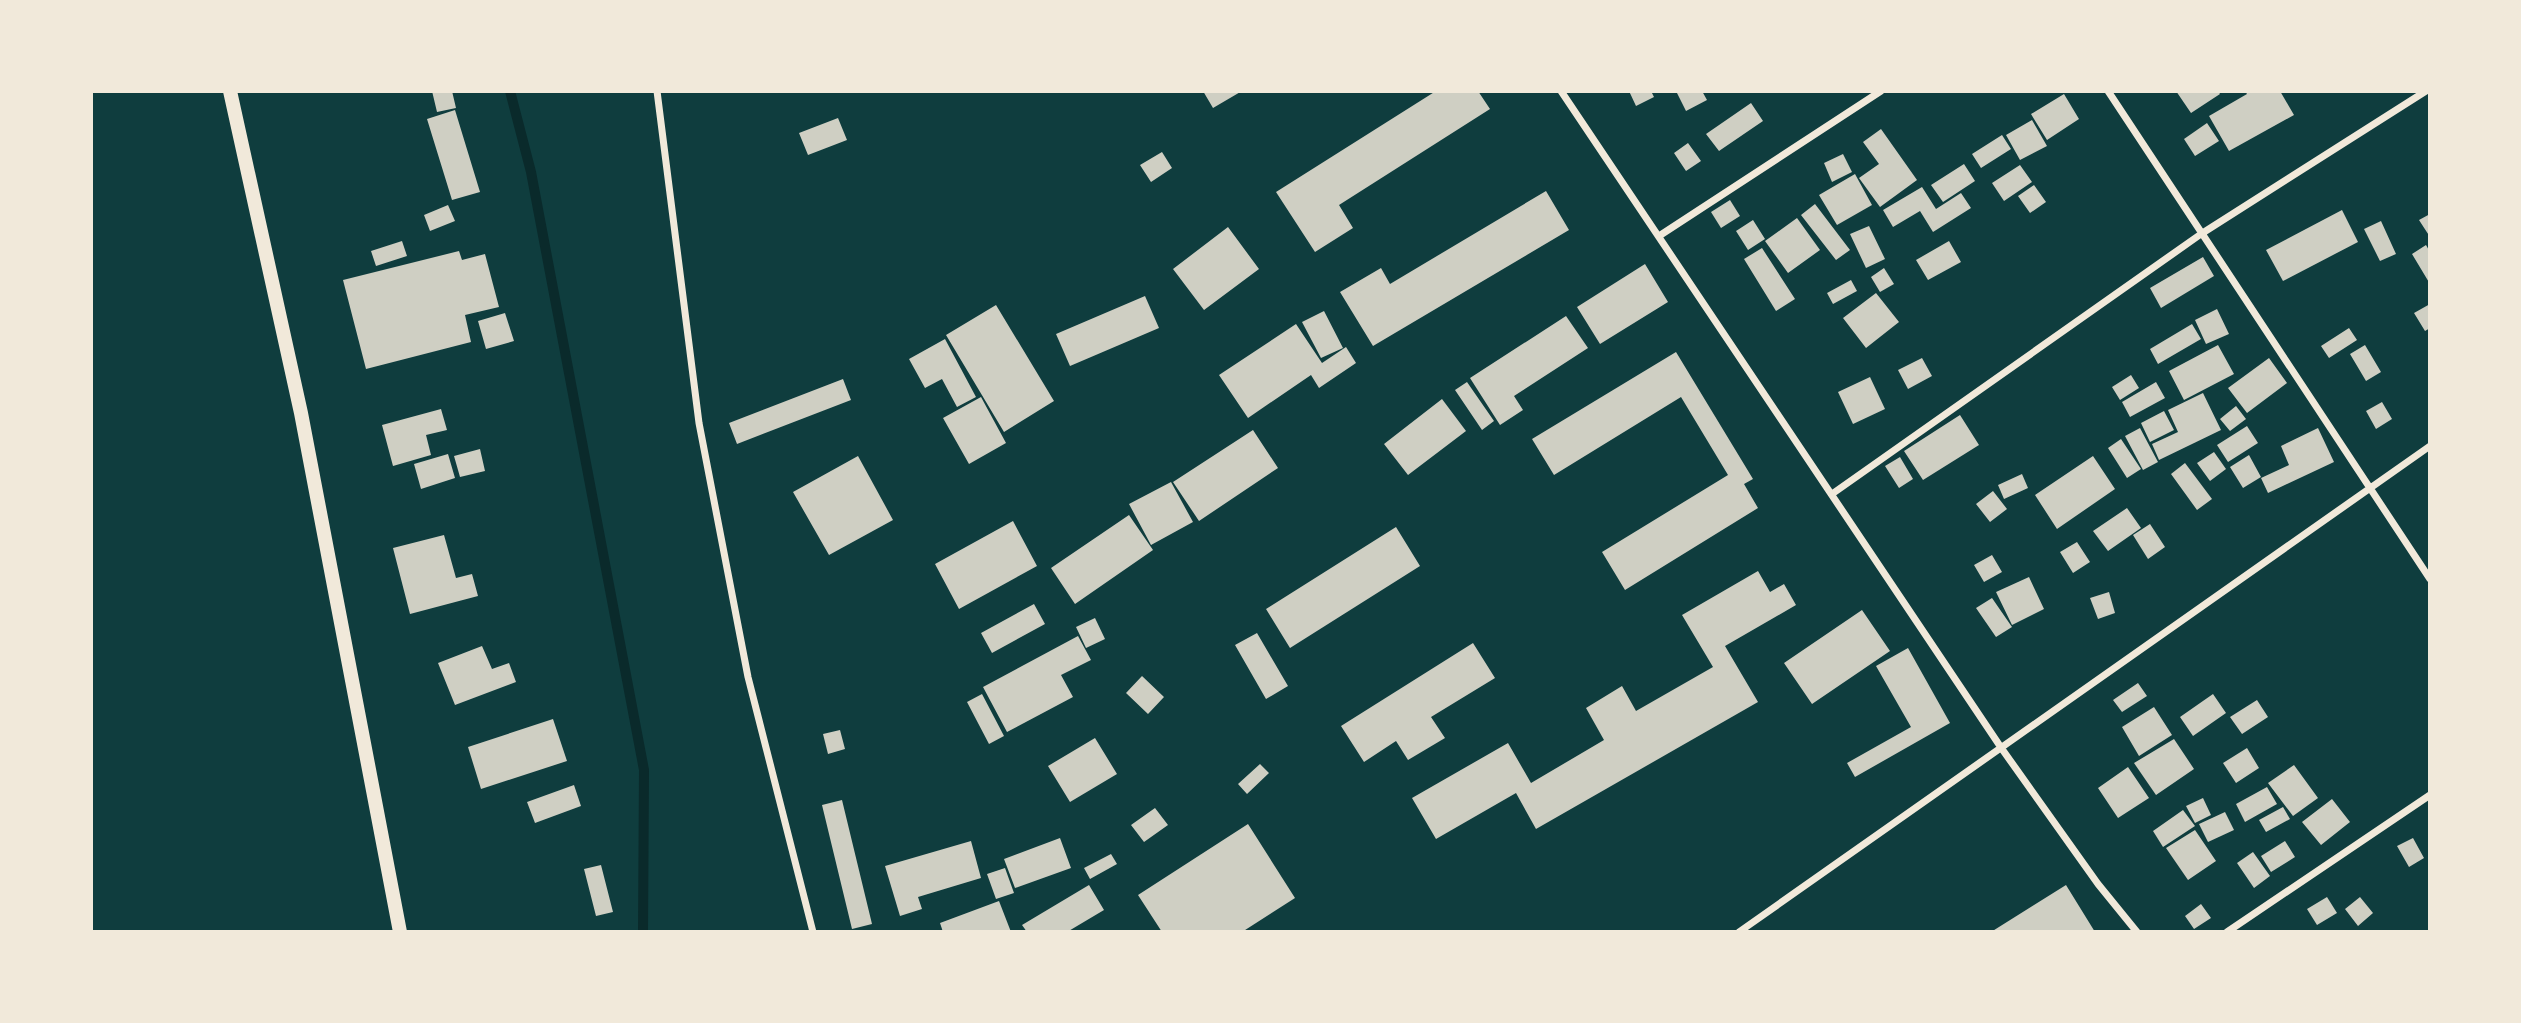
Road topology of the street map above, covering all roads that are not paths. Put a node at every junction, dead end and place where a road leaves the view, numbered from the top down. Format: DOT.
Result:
graph roads {
  1 [pos="230,91"];
  2 [pos="657,91"];
  3 [pos="1561,91"];
  4 [pos="1881,91"];
  5 [pos="2108,91"];
  6 [pos="2426,91"];
  7 [pos="2201,234"];
  8 [pos="1659,236"];
  9 [pos="2430,446"];
  10 [pos="2370,487"];
  11 [pos="1832,494"];
  12 [pos="2430,579"];
  13 [pos="2003,748"];
  14 [pos="2430,795"];
  15 [pos="400,932"];
  16 [pos="813,932"];
  17 [pos="1740,932"];
  18 [pos="2137,932"];
  19 [pos="2227,932"];
  1 -- 15 [label="main road"];
  2 -- 16 [label="street"];
  3 -- 8 [label="street"];
  4 -- 8 [label="street"];
  5 -- 7 [label="street"];
  6 -- 7 [label="street"];
  7 -- 10 [label="street"];
  7 -- 11 [label="street"];
  8 -- 11 [label="street"];
  9 -- 10 [label="street"];
  10 -- 12 [label="street"];
  10 -- 13 [label="street"];
  11 -- 13 [label="street"];
  13 -- 17 [label="street"];
  13 -- 18 [label="street"];
  14 -- 19 [label="street"];
}
